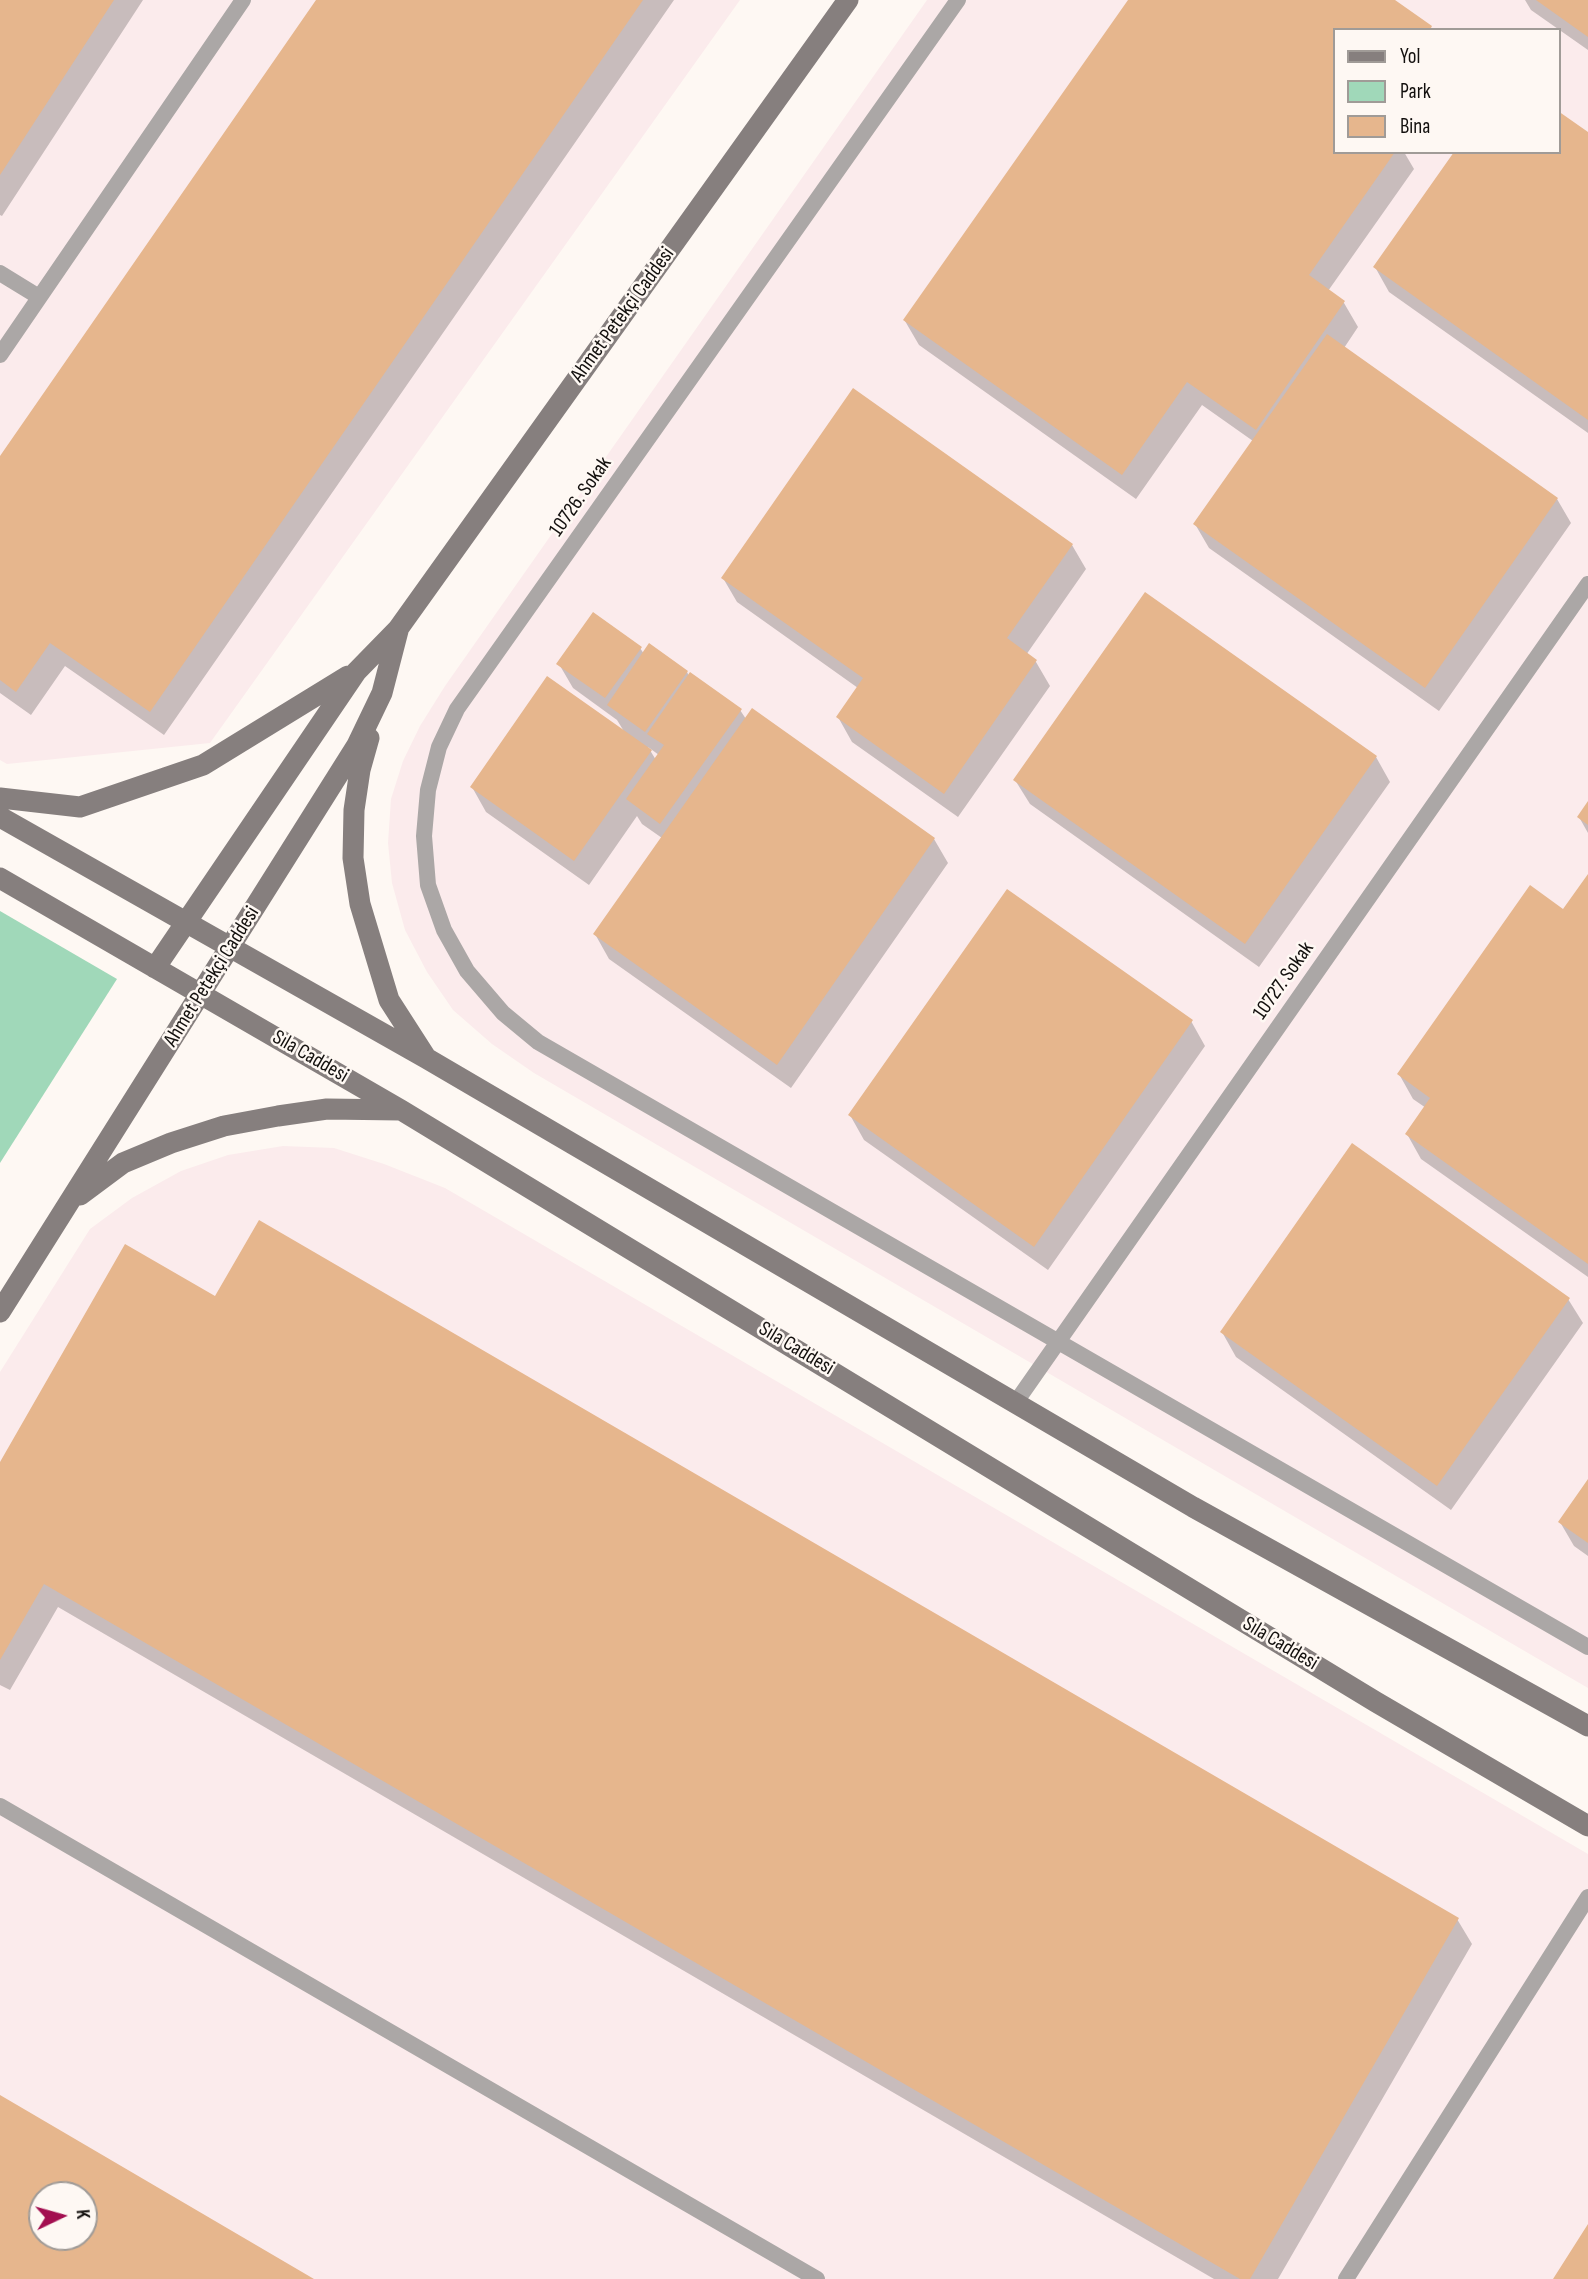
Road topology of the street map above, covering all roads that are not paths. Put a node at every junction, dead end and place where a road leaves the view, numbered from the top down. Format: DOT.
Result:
graph roads {
  1 [pos="243,0"];
  2 [pos="848,0"];
  3 [pos="958,0"];
  4 [pos="0,273"];
  5 [pos="39,298"];
  6 [pos="0,355"];
  7 [pos="1588,584"];
  8 [pos="398,629"];
  9 [pos="356,672"];
  10 [pos="382,693"];
  11 [pos="0,798"];
  12 [pos="0,817"];
  13 [pos="0,878"];
  14 [pos="185,922"];
  15 [pos="230,948"];
  16 [pos="155,968"];
  17 [pos="201,994"];
  18 [pos="426,1058"];
  19 [pos="401,1110"];
  20 [pos="69,1203"];
  21 [pos="0,1312"];
  22 [pos="1057,1342"];
  23 [pos="1016,1402"];
  24 [pos="1588,1647"];
  25 [pos="1588,1726"];
  26 [pos="0,1806"];
  27 [pos="1588,1826"];
  28 [pos="1588,1897"];
  29 [pos="817,2279"];
  30 [pos="1346,2279"];
  1 -- 5 [label="lane"];
  2 -- 8 [label="street, Ahmet Petekçi Caddesi"];
  3 -- 22 [label="lane, 10726. Sokak"];
  4 -- 5 [label="lane"];
  5 -- 6 [label="lane"];
  7 -- 22 [label="lane, 10727. Sokak"];
  8 -- 9 [label="street, Ahmet Petekçi Caddesi"];
  8 -- 10 [label="street, Ahmet Petekçi Caddesi"];
  9 -- 11 [label="street"];
  9 -- 14 [label="street, Ahmet Petekçi Caddesi"];
  10 -- 15 [label="street, Ahmet Petekçi Caddesi"];
  10 -- 18 [label="street"];
  12 -- 14 [label="street"];
  13 -- 16 [label="street, Sıla Caddesi"];
  14 -- 15 [label="street"];
  14 -- 16 [label="street, Ahmet Petekçi Caddesi"];
  15 -- 17 [label="street, Ahmet Petekçi Caddesi"];
  15 -- 18 [label="street"];
  16 -- 17 [label="street, Sıla Caddesi"];
  17 -- 19 [label="street, Sıla Caddesi"];
  17 -- 20 [label="street, Ahmet Petekçi Caddesi"];
  18 -- 23 [label="street"];
  19 -- 20 [label="street"];
  19 -- 27 [label="street, Sıla Caddesi"];
  20 -- 21 [label="street, Ahmet Petekçi Caddesi"];
  22 -- 23 [label="lane, 10727. Sokak"];
  22 -- 24 [label="lane, 10726. Sokak"];
  23 -- 25 [label="street"];
  26 -- 29 [label="lane"];
  28 -- 30 [label="lane"];
}
